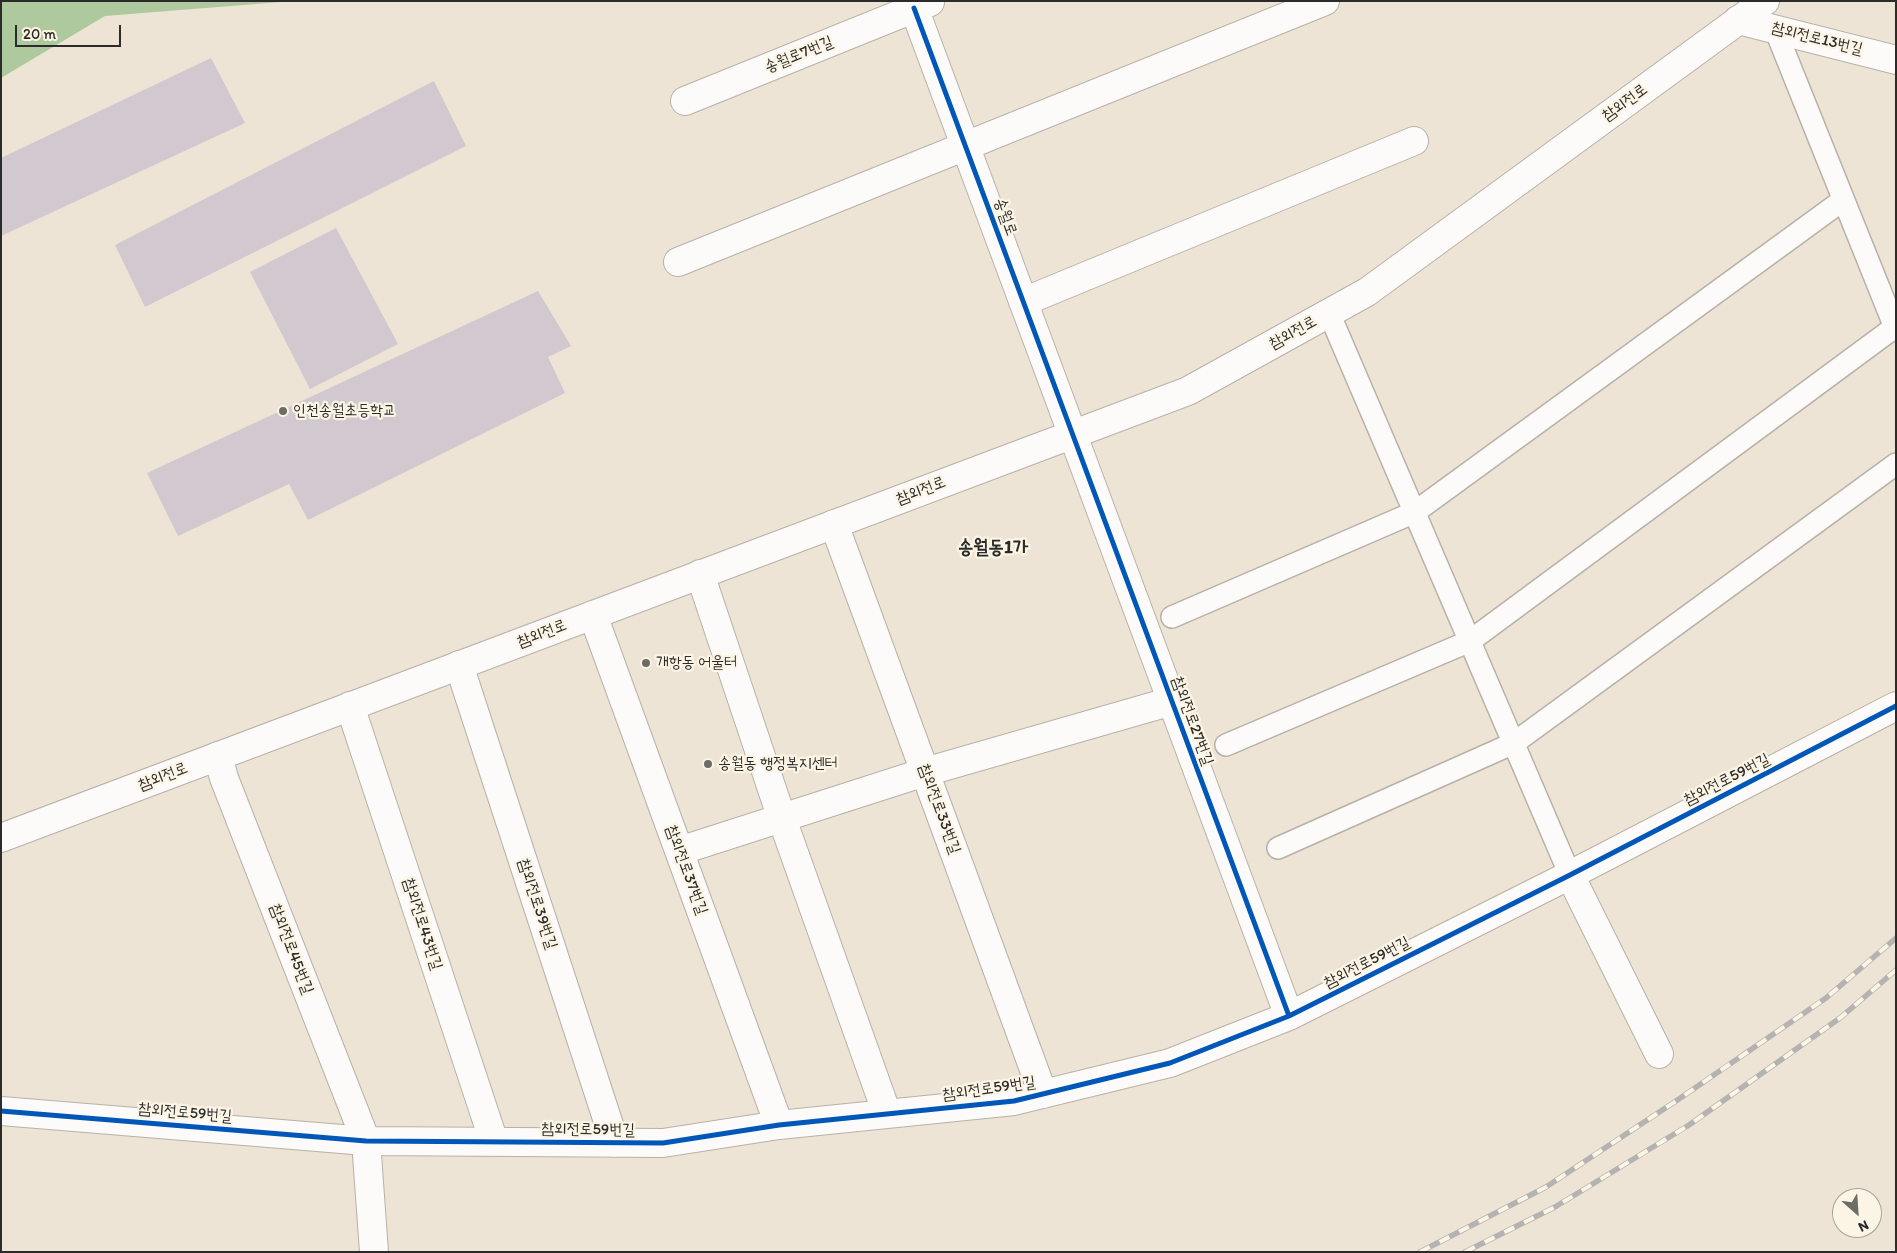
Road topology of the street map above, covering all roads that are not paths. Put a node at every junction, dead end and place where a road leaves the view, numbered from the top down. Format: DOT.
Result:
graph roads {
  1 [pos="1325,1"];
  2 [pos="1765,1"];
  3 [pos="922,5"];
  4 [pos="1738,20"];
  5 [pos="1775,29"];
  6 [pos="1896,60"];
  7 [pos="685,101"];
  8 [pos="1414,141"];
  9 [pos="965,145"];
  10 [pos="1843,200"];
  11 [pos="678,262"];
  12 [pos="1023,302"];
  13 [pos="1329,313"];
  14 [pos="1895,328"];
  15 [pos="1072,434"];
  16 [pos="1896,464"];
  17 [pos="1415,512"];
  18 [pos="834,524"];
  19 [pos="700,574"];
  20 [pos="593,615"];
  21 [pos="1172,617"];
  22 [pos="1470,641"];
  23 [pos="459,665"];
  24 [pos="1172,701"];
  25 [pos="350,706"];
  26 [pos="1896,706"];
  27 [pos="1514,743"];
  28 [pos="1226,746"];
  29 [pos="218,756"];
  30 [pos="925,772"];
  31 [pos="781,816"];
  32 [pos="1,838"];
  33 [pos="1278,848"];
  34 [pos="679,851"];
  35 [pos="1570,875"];
  36 [pos="1289,1016"];
  37 [pos="1659,1054"];
  38 [pos="1043,1094"];
  39 [pos="1,1111"];
  40 [pos="887,1114"];
  41 [pos="779,1125"];
  42 [pos="366,1141"];
  43 [pos="494,1142"];
  44 [pos="615,1143"];
  45 [pos="374,1252"];
  1 -- 9 [label="street"];
  2 -- 4 [label="street, 참외전로"];
  3 -- 7 [label="street, 송월로7번길"];
  3 -- 9 [label="street, 송월로"];
  4 -- 5 [label="street, 참외전로13번길"];
  4 -- 13 [label="street, 참외전로"];
  5 -- 6 [label="street, 참외전로13번길"];
  5 -- 10 [label="lane"];
  8 -- 12 [label="street"];
  9 -- 11 [label="street"];
  9 -- 12 [label="street, 송월로"];
  10 -- 14 [label="lane"];
  10 -- 17 [label="lane"];
  12 -- 15 [label="street, 송월로"];
  13 -- 15 [label="street, 참외전로"];
  13 -- 17 [label="lane"];
  14 -- 22 [label="lane"];
  15 -- 18 [label="street, 참외전로"];
  15 -- 24 [label="street, 참외전로27번길"];
  16 -- 27 [label="lane"];
  17 -- 21 [label="lane"];
  17 -- 22 [label="lane"];
  18 -- 19 [label="street, 참외전로"];
  18 -- 30 [label="street, 참외전로33번길"];
  19 -- 20 [label="street, 참외전로"];
  19 -- 31 [label="street"];
  20 -- 23 [label="street, 참외전로"];
  20 -- 34 [label="street, 참외전로37번길"];
  22 -- 27 [label="lane"];
  22 -- 28 [label="lane"];
  23 -- 25 [label="street, 참외전로"];
  23 -- 44 [label="street, 참외전로39번길"];
  24 -- 30 [label="street"];
  24 -- 36 [label="street, 참외전로27번길"];
  25 -- 29 [label="street, 참외전로"];
  25 -- 43 [label="street, 참외전로43번길"];
  26 -- 35 [label="street, 참외전로59번길"];
  27 -- 33 [label="lane"];
  27 -- 35 [label="lane"];
  29 -- 32 [label="street, 참외전로"];
  29 -- 42 [label="street, 참외전로45번길"];
  30 -- 31 [label="street"];
  30 -- 38 [label="street, 참외전로33번길"];
  31 -- 34 [label="street"];
  31 -- 40 [label="street"];
  34 -- 41 [label="street, 참외전로37번길"];
  35 -- 36 [label="street, 참외전로59번길"];
  35 -- 37 [label="street"];
  36 -- 38 [label="street, 참외전로59번길"];
  38 -- 40 [label="street, 참외전로59번길"];
  39 -- 42 [label="street, 참외전로59번길"];
  40 -- 41 [label="street, 참외전로59번길"];
  41 -- 44 [label="street, 참외전로59번길"];
  42 -- 43 [label="street, 참외전로59번길"];
  42 -- 45 [label="street"];
  43 -- 44 [label="street, 참외전로59번길"];
}
